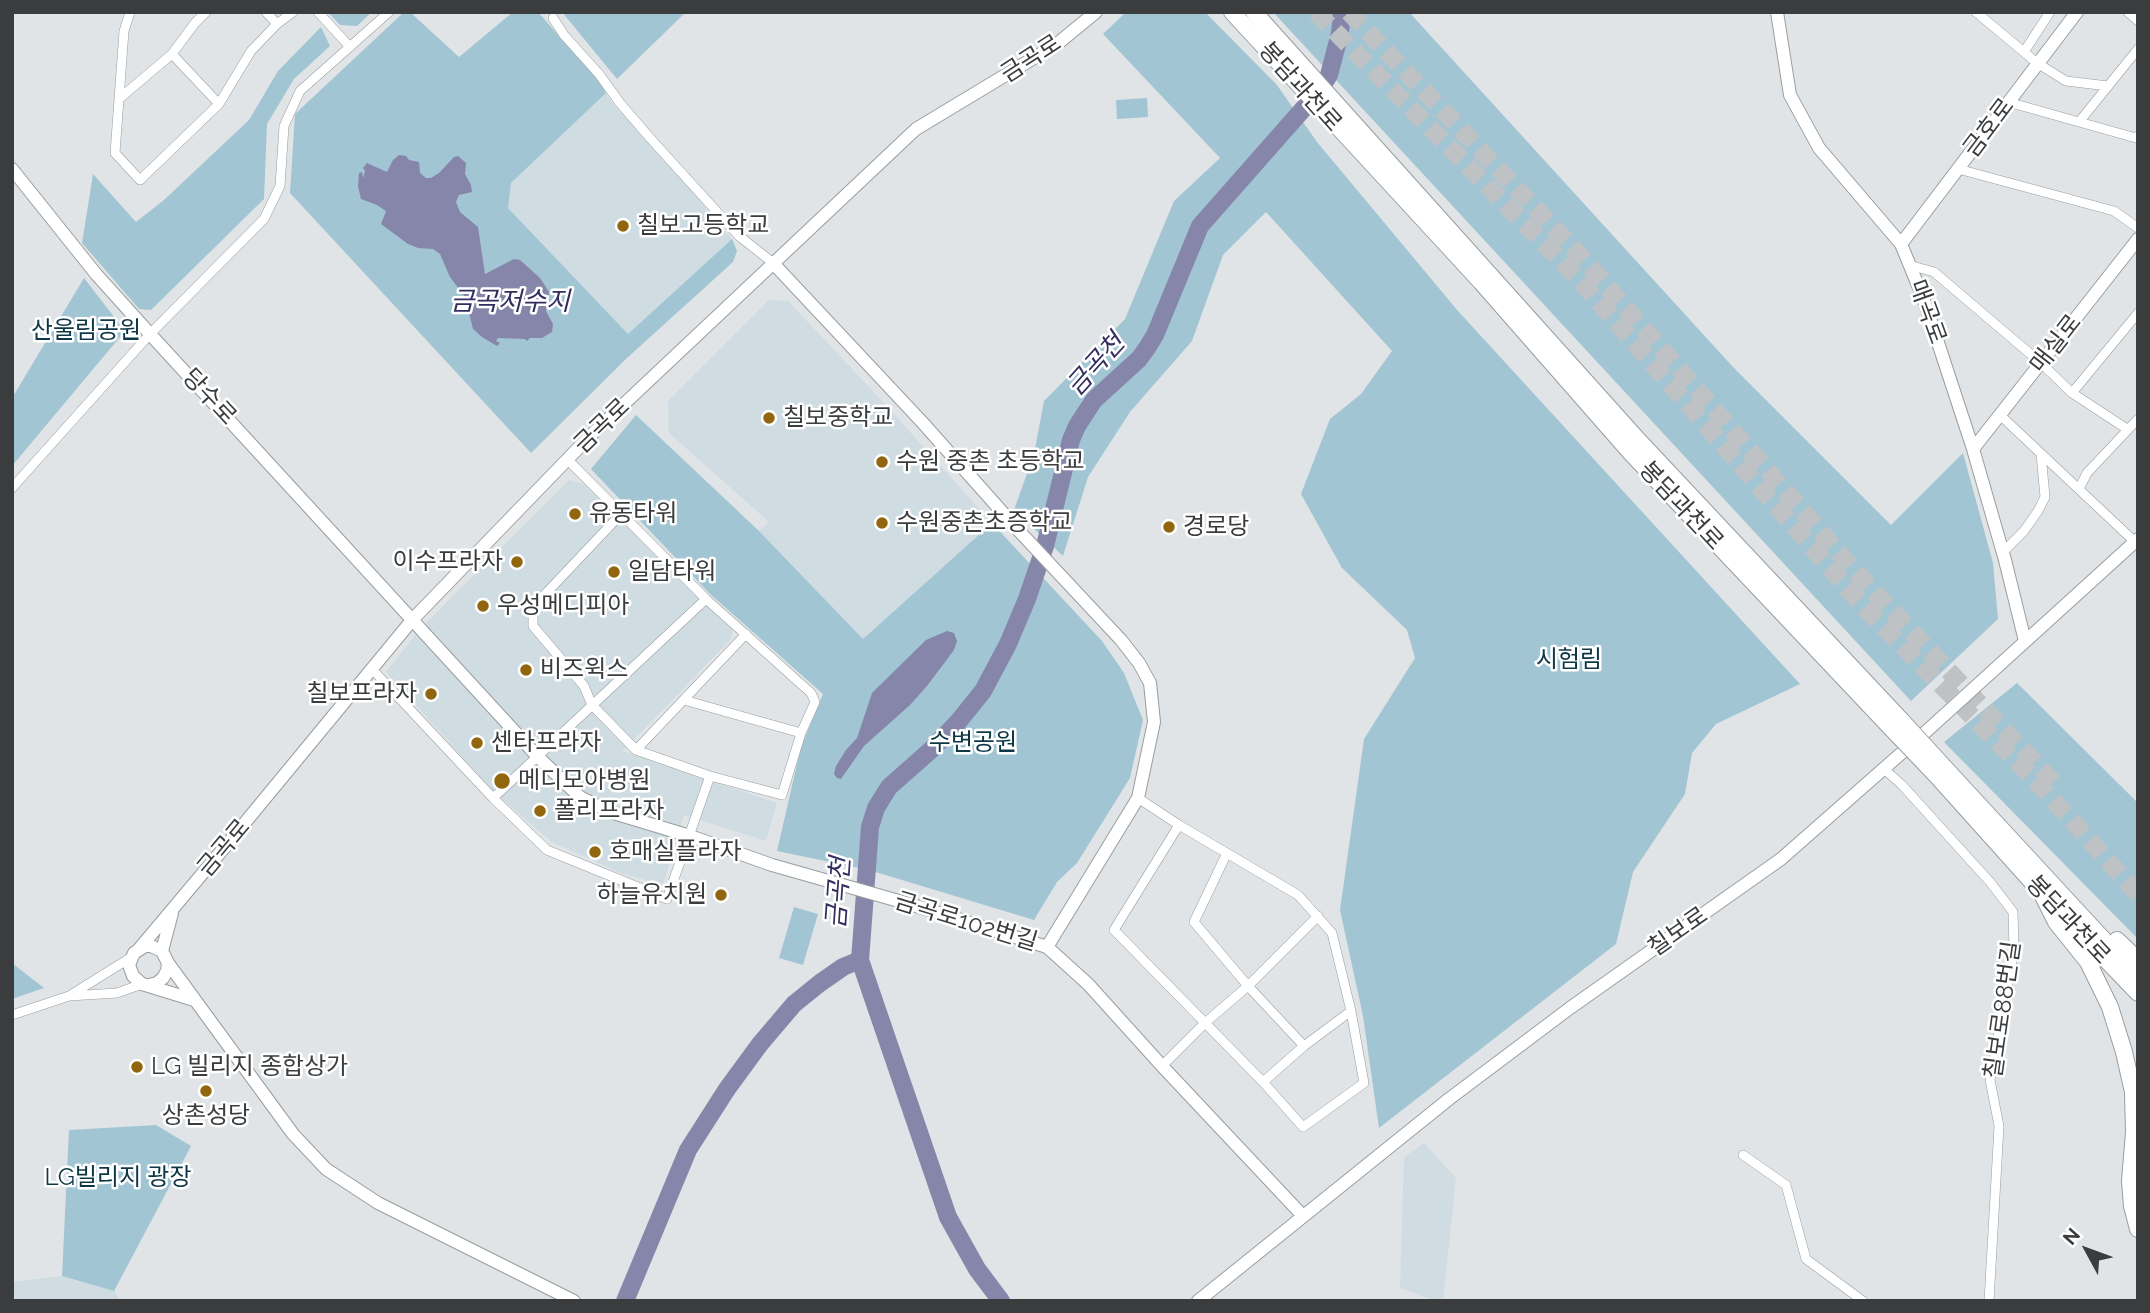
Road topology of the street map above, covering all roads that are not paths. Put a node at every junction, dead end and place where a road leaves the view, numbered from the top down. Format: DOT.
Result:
graph roads {
  1 [pos="130,12"];
  2 [pos="206,12"];
  3 [pos="266,12"];
  4 [pos="293,12"];
  5 [pos="318,12"];
  6 [pos="388,12"];
  7 [pos="1096,12"];
  8 [pos="1232,12"];
  9 [pos="1254,12"];
  10 [pos="1777,12"];
  11 [pos="2050,12"];
  12 [pos="2077,12"];
  13 [pos="2128,12"];
  14 [pos="1980,14"];
  15 [pos="553,18"];
  16 [pos="2138,21"];
  17 [pos="277,24"];
  18 [pos="350,47"];
  19 [pos="2138,49"];
  20 [pos="2024,52"];
  21 [pos="172,54"];
  22 [pos="2037,64"];
  23 [pos="2108,86"];
  24 [pos="120,98"];
  25 [pos="2008,102"];
  26 [pos="219,104"];
  27 [pos="2079,122"];
  28 [pos="2138,136"];
  29 [pos="1356,137"];
  30 [pos="12,169"];
  31 [pos="1958,169"];
  32 [pos="2138,228"];
  33 [pos="2137,242"];
  34 [pos="1901,244"];
  35 [pos="772,262"];
  36 [pos="1909,265"];
  37 [pos="2138,313"];
  38 [pos="150,334"];
  39 [pos="2040,363"];
  40 [pos="2072,393"];
  41 [pos="2000,415"];
  42 [pos="2138,419"];
  43 [pos="2127,429"];
  44 [pos="1973,449"];
  45 [pos="2041,454"];
  46 [pos="567,459"];
  47 [pos="12,488"];
  48 [pos="2079,489"];
  49 [pos="621,514"];
  50 [pos="2136,540"];
  51 [pos="2003,552"];
  52 [pos="706,599"];
  53 [pos="413,619"];
  54 [pos="746,634"];
  55 [pos="2025,641"];
  56 [pos="371,668"];
  57 [pos="684,700"];
  58 [pos="592,705"];
  59 [pos="801,733"];
  60 [pos="636,750"];
  61 [pos="538,757"];
  62 [pos="1883,768"];
  63 [pos="710,776"];
  64 [pos="493,797"];
  65 [pos="1138,798"];
  66 [pos="1179,825"];
  67 [pos="690,836"];
  68 [pos="1227,853"];
  69 [pos="2046,888"];
  70 [pos="173,910"];
  71 [pos="1318,916"];
  72 [pos="1047,947"];
  73 [pos="134,954"];
  74 [pos="165,957"];
  75 [pos="2138,960"];
  76 [pos="2138,977"];
  77 [pos="146,984"];
  78 [pos="1248,986"];
  79 [pos="2138,993"];
  80 [pos="69,996"];
  81 [pos="194,1000"];
  82 [pos="1351,1011"];
  83 [pos="12,1015"];
  84 [pos="1205,1023"];
  85 [pos="1304,1046"];
  86 [pos="1162,1066"];
  87 [pos="1263,1082"];
  88 [pos="1743,1155"];
  89 [pos="1303,1216"];
  90 [pos="2138,1229"];
  91 [pos="574,1301"];
  92 [pos="1198,1301"];
  93 [pos="1863,1301"];
  94 [pos="1989,1301"];
  1 -- 24 [label="street"];
  2 -- 21 [label="street"];
  3 -- 17 [label="street"];
  4 -- 17 [label="street"];
  5 -- 18 [label="street"];
  6 -- 18 [label="street"];
  7 -- 35 [label="street, 금곡로"];
  8 -- 29 [label="highway, 봉담과천로"];
  9 -- 29 [label="highway, 봉담과천로"];
  10 -- 34 [label="street, 매곡로"];
  11 -- 20 [label="street"];
  12 -- 22 [label="street, 금호로"];
  13 -- 16 [label="street"];
  14 -- 20 [label="street"];
  15 -- 35 [label="street"];
  17 -- 26 [label="street"];
  18 -- 38 [label="street"];
  19 -- 23 [label="street"];
  20 -- 22 [label="street"];
  21 -- 24 [label="street"];
  21 -- 26 [label="street"];
  22 -- 23 [label="street"];
  22 -- 25 [label="street, 금호로"];
  23 -- 27 [label="street"];
  24 -- 26 [label="street"];
  25 -- 27 [label="street"];
  25 -- 31 [label="street, 금호로"];
  27 -- 28 [label="street"];
  29 -- 69 [label="highway, 봉담과천로, bridge"];
  30 -- 38 [label="street, 당수로"];
  31 -- 32 [label="street"];
  31 -- 34 [label="street, 금호로"];
  33 -- 39 [label="street, 매실로"];
  34 -- 36 [label="street, 매곡로"];
  35 -- 46 [label="street, 금곡로"];
  35 -- 65 [label="street"];
  36 -- 39 [label="street"];
  36 -- 44 [label="street, 매곡로"];
  37 -- 40 [label="street"];
  38 -- 47 [label="street"];
  38 -- 53 [label="street, 당수로"];
  39 -- 40 [label="street"];
  39 -- 41 [label="street, 매실로"];
  40 -- 43 [label="street"];
  41 -- 44 [label="street, 매실로"];
  41 -- 45 [label="street"];
  42 -- 43 [label="street"];
  43 -- 48 [label="street"];
  44 -- 51 [label="street, 매곡로"];
  45 -- 48 [label="street"];
  45 -- 51 [label="street"];
  46 -- 49 [label="street"];
  46 -- 53 [label="street, 금곡로"];
  48 -- 50 [label="street"];
  49 -- 52 [label="street"];
  49 -- 58 [label="street"];
  50 -- 55 [label="street, 칠보로"];
  51 -- 55 [label="street, 매곡로"];
  52 -- 54 [label="street"];
  52 -- 58 [label="street"];
  53 -- 56 [label="street, 금곡로"];
  53 -- 61 [label="street, 금곡로102번길"];
  54 -- 57 [label="street"];
  54 -- 59 [label="street"];
  55 -- 62 [label="street, 칠보로"];
  56 -- 64 [label="street"];
  56 -- 70 [label="street, 금곡로"];
  57 -- 59 [label="street"];
  57 -- 60 [label="street"];
  58 -- 60 [label="street"];
  58 -- 61 [label="street"];
  59 -- 63 [label="street"];
  60 -- 63 [label="street"];
  61 -- 64 [label="street"];
  61 -- 67 [label="street, 금곡로102번길"];
  62 -- 89 [label="street, 칠보로"];
  62 -- 94 [label="street, 칠보로88번길"];
  63 -- 67 [label="street"];
  64 -- 67 [label="street"];
  65 -- 66 [label="street"];
  65 -- 72 [label="street"];
  66 -- 68 [label="street"];
  66 -- 84 [label="street"];
  67 -- 72 [label="street, 금곡로102번길"];
  68 -- 71 [label="street"];
  68 -- 78 [label="street"];
  69 -- 75 [label="highway"];
  69 -- 76 [label="highway, 봉담과천로"];
  69 -- 79 [label="highway, 봉담과천로"];
  69 -- 90 [label="highway"];
  70 -- 73 [label="street, 금곡로"];
  70 -- 74 [label="street, 금곡로"];
  71 -- 78 [label="street"];
  71 -- 82 [label="street"];
  72 -- 86 [label="street, 금곡로102번길"];
  73 -- 74 [label="street"];
  73 -- 77 [label="street"];
  73 -- 80 [label="street"];
  74 -- 77 [label="street"];
  74 -- 81 [label="street"];
  77 -- 80 [label="street"];
  77 -- 81 [label="street"];
  78 -- 84 [label="street"];
  78 -- 85 [label="street"];
  80 -- 83 [label="street"];
  81 -- 91 [label="street"];
  82 -- 85 [label="street"];
  82 -- 87 [label="street"];
  84 -- 86 [label="street"];
  84 -- 87 [label="street"];
  85 -- 87 [label="street"];
  86 -- 89 [label="street, 금곡로102번길"];
  88 -- 93 [label="street"];
  89 -- 92 [label="street, 칠보로"];
}
